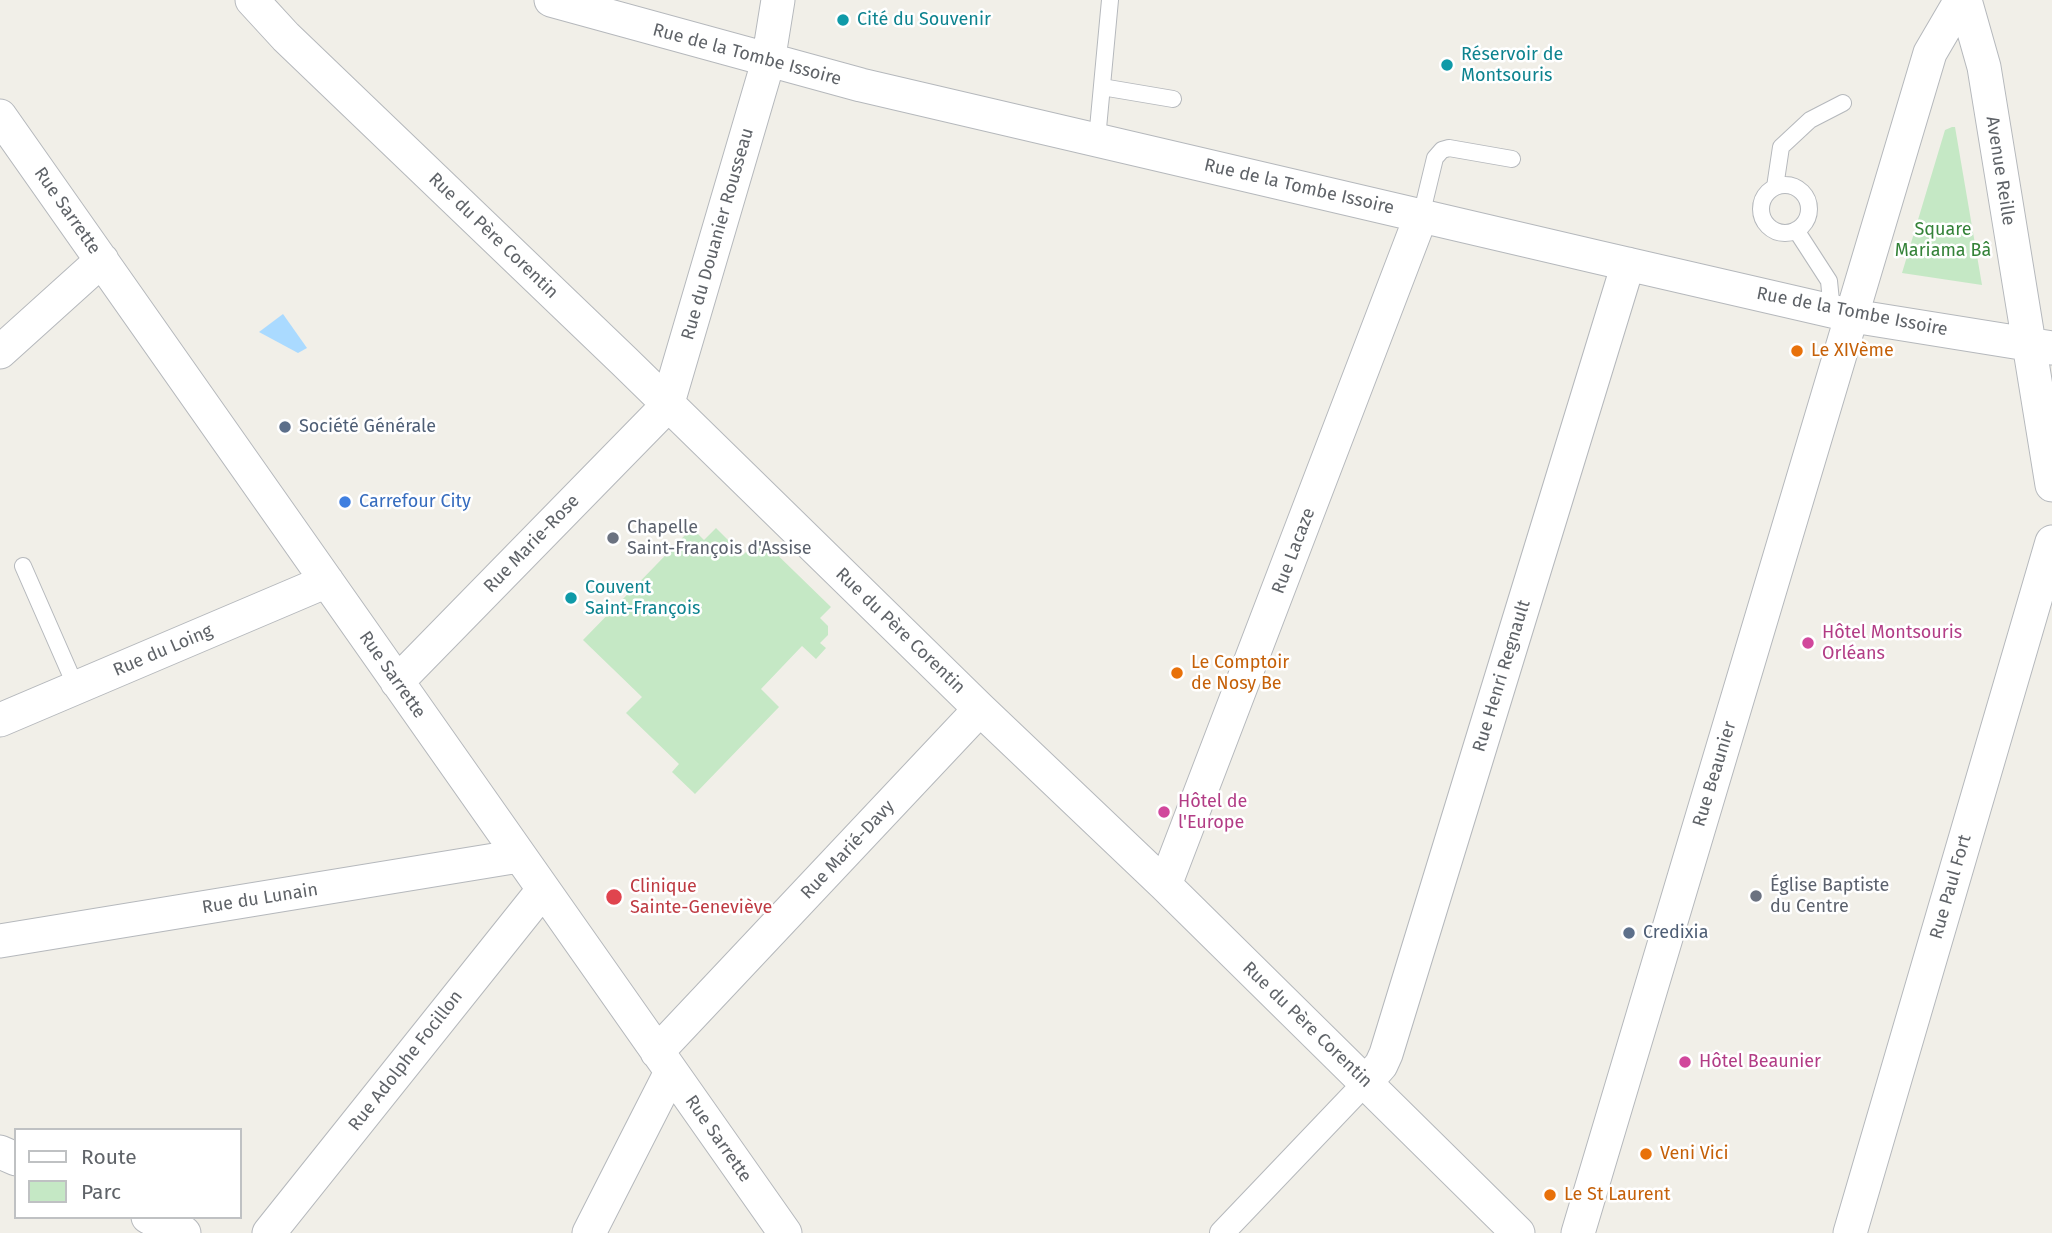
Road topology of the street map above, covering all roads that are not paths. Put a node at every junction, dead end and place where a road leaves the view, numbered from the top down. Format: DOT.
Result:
graph roads {
  1 [pos="251,0"];
  2 [pos="778,0"];
  3 [pos="1110,0"];
  4 [pos="1963,0"];
  5 [pos="572,3"];
  6 [pos="768,62"];
  7 [pos="1102,87"];
  8 [pos="1173,99"];
  9 [pos="1843,103"];
  10 [pos="0,116"];
  11 [pos="1097,139"];
  12 [pos="1512,159"];
  13 [pos="1775,187"];
  14 [pos="1422,216"];
  15 [pos="1796,230"];
  16 [pos="102,260"];
  17 [pos="1628,264"];
  18 [pos="1842,313"];
  19 [pos="2040,346"];
  20 [pos="0,352"];
  21 [pos="667,406"];
  22 [pos="2052,485"];
  23 [pos="2052,542"];
  24 [pos="23,566"];
  25 [pos="327,581"];
  26 [pos="397,682"];
  27 [pos="76,687"];
  28 [pos="980,709"];
  29 [pos="0,720"];
  30 [pos="519,856"];
  31 [pos="1165,886"];
  32 [pos="543,890"];
  33 [pos="0,941"];
  34 [pos="664,1062"];
  35 [pos="1366,1082"];
  36 [pos="152,1219"];
  37 [pos="184,1233"];
  38 [pos="269,1233"];
  39 [pos="589,1233"];
  40 [pos="785,1233"];
  41 [pos="1222,1233"];
  42 [pos="1518,1233"];
  43 [pos="1578,1233"];
  44 [pos="1850,1233"];
  1 -- 21 [label="street, Rue du Père Corentin"];
  2 -- 6 [label="street, Rue du Douanier Rousseau"];
  3 -- 7 [label="lane"];
  4 -- 18 [label="street, Rue Beaunier"];
  4 -- 19 [label="street, Avenue Reille"];
  5 -- 6 [label="street, Rue de la Tombe Issoire"];
  6 -- 11 [label="street, Rue de la Tombe Issoire"];
  6 -- 21 [label="street, Rue du Douanier Rousseau"];
  7 -- 8 [label="lane"];
  7 -- 11 [label="lane"];
  9 -- 13 [label="lane"];
  10 -- 16 [label="street, Rue Sarrette"];
  11 -- 14 [label="street, Rue de la Tombe Issoire"];
  12 -- 14 [label="lane"];
  13 -- 15 [label="lane"];
  13 -- 15 [label="lane"];
  14 -- 17 [label="street, Rue de la Tombe Issoire"];
  14 -- 31 [label="street, Rue Lacaze"];
  15 -- 18 [label="lane"];
  16 -- 20 [label="street"];
  16 -- 25 [label="street, Rue Sarrette"];
  17 -- 18 [label="street, Rue de la Tombe Issoire"];
  17 -- 35 [label="street, Rue Henri Regnault"];
  18 -- 19 [label="street, Rue de la Tombe Issoire"];
  18 -- 43 [label="street, Rue Beaunier"];
  19 -- 22 [label="street"];
  21 -- 26 [label="street, Rue Marie-Rose"];
  21 -- 28 [label="street, Rue du Père Corentin"];
  23 -- 44 [label="street, Rue Paul Fort"];
  24 -- 27 [label="lane"];
  25 -- 26 [label="street, Rue Sarrette"];
  25 -- 27 [label="street, Rue du Loing"];
  26 -- 30 [label="street, Rue Sarrette"];
  27 -- 29 [label="street, Rue du Loing"];
  28 -- 31 [label="street, Rue du Père Corentin"];
  28 -- 34 [label="street, Rue Marié-Davy"];
  30 -- 32 [label="street, Rue Sarrette"];
  30 -- 33 [label="street, Rue du Lunain"];
  31 -- 35 [label="street, Rue du Père Corentin"];
  32 -- 34 [label="street, Rue Sarrette"];
  32 -- 38 [label="street, Rue Adolphe Focillon"];
  34 -- 39 [label="street, Rue Marié-Davy"];
  34 -- 40 [label="street, Rue Sarrette"];
  35 -- 41 [label="street"];
  35 -- 42 [label="street, Rue du Père Corentin"];
  36 -- 37 [label="street"];
}
